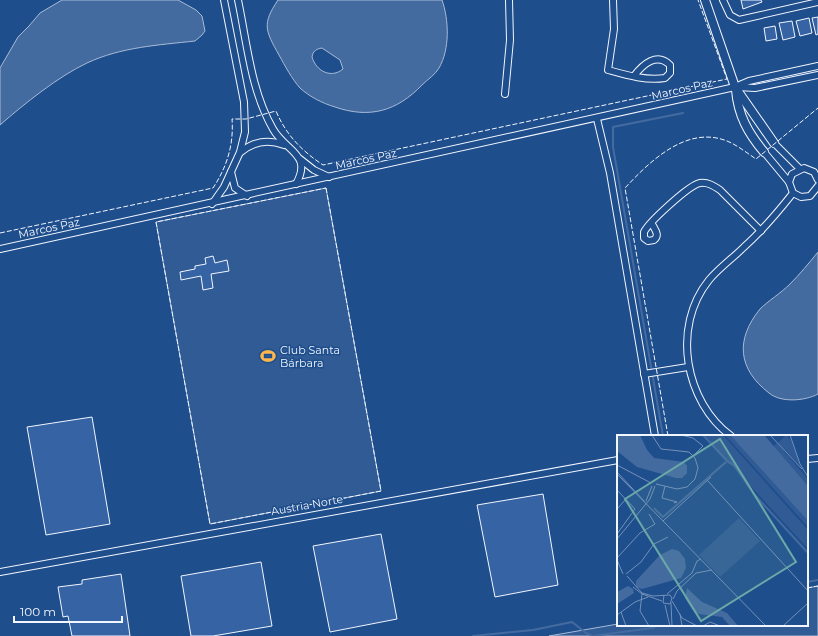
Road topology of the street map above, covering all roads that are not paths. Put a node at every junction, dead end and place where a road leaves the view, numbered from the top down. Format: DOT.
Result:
graph roads {
  1 [pos="224,0"];
  2 [pos="238,0"];
  3 [pos="509,0"];
  4 [pos="612,0"];
  5 [pos="704,0"];
  6 [pos="723,0"];
  7 [pos="814,2"];
  8 [pos="818,66"];
  9 [pos="818,75"];
  10 [pos="634,76"];
  11 [pos="735,87"];
  12 [pos="505,94"];
  13 [pos="597,119"];
  14 [pos="774,143"];
  15 [pos="286,145"];
  16 [pos="240,152"];
  17 [pos="764,152"];
  18 [pos="300,159"];
  19 [pos="800,169"];
  20 [pos="816,171"];
  21 [pos="231,172"];
  22 [pos="329,177"];
  23 [pos="818,180"];
  24 [pos="789,182"];
  25 [pos="296,184"];
  26 [pos="818,186"];
  27 [pos="793,193"];
  28 [pos="247,196"];
  29 [pos="212,204"];
  30 [pos="652,224"];
  31 [pos="761,231"];
  32 [pos="0,249"];
  33 [pos="688,368"];
  34 [pos="646,374"];
  35 [pos="655,435"];
  36 [pos="730,435"];
  37 [pos="818,458"];
  38 [pos="808,459"];
  39 [pos="617,460"];
  40 [pos="0,572"];
  1 -- 16 [label="street"];
  2 -- 15 [label="street"];
  3 -- 12 [label="street"];
  4 -- 10 [label="street"];
  5 -- 11 [label="street"];
  6 -- 7 [label="street"];
  8 -- 11 [label="street"];
  9 -- 11 [label="street"];
  10 -- 10 [label="street"];
  11 -- 13 [label="street, Marcos Paz"];
  11 -- 14 [label="street"];
  11 -- 17 [label="street"];
  13 -- 22 [label="street, Marcos Paz"];
  13 -- 34 [label="street"];
  14 -- 19 [label="street"];
  15 -- 16 [label="street"];
  15 -- 18 [label="street"];
  16 -- 21 [label="street"];
  17 -- 24 [label="street"];
  18 -- 22 [label="street"];
  18 -- 25 [label="street"];
  19 -- 20 [label="street"];
  19 -- 24 [label="street"];
  20 -- 23 [label="street"];
  21 -- 28 [label="street"];
  21 -- 29 [label="street"];
  22 -- 25 [label="street, Marcos Paz"];
  24 -- 27 [label="street"];
  25 -- 28 [label="street, Marcos Paz"];
  26 -- 27 [label="street"];
  27 -- 31 [label="street"];
  28 -- 29 [label="street, Marcos Paz"];
  29 -- 32 [label="street, Marcos Paz"];
  30 -- 31 [label="street"];
  31 -- 33 [label="street"];
  33 -- 34 [label="street"];
  33 -- 36 [label="street"];
  34 -- 35 [label="street"];
  37 -- 38 [label="street"];
  39 -- 40 [label="street, Austria Norte"];
}
